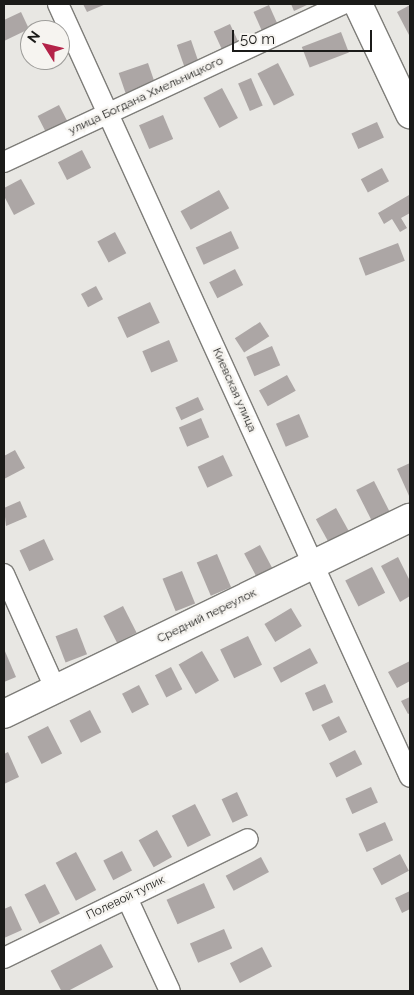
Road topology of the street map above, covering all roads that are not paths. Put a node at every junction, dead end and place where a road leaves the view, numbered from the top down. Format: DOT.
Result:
graph roads {
  1 [pos="58,4"];
  2 [pos="343,4"];
  3 [pos="358,4"];
  4 [pos="108,114"];
  5 [pos="410,114"];
  6 [pos="4,162"];
  7 [pos="410,518"];
  8 [pos="313,564"];
  9 [pos="4,574"];
  10 [pos="56,690"];
  11 [pos="4,714"];
  12 [pos="410,777"];
  13 [pos="248,840"];
  14 [pos="127,898"];
  15 [pos="4,958"];
  16 [pos="170,991"];
  1 -- 4 [label="street, Киевская улица"];
  2 -- 4 [label="street, улица Богдана Хмельницкого"];
  3 -- 5 [label="street"];
  4 -- 6 [label="street, улица Богдана Хмельницкого"];
  4 -- 8 [label="street, Киевская улица"];
  7 -- 8 [label="street, Средний переулок"];
  8 -- 10 [label="street, Средний переулок"];
  8 -- 12 [label="street, Киевская улица"];
  9 -- 10 [label="street"];
  10 -- 11 [label="street, Средний переулок"];
  13 -- 14 [label="street, Полевой тупик"];
  14 -- 15 [label="street, Полевой тупик"];
  14 -- 16 [label="street"];
}
